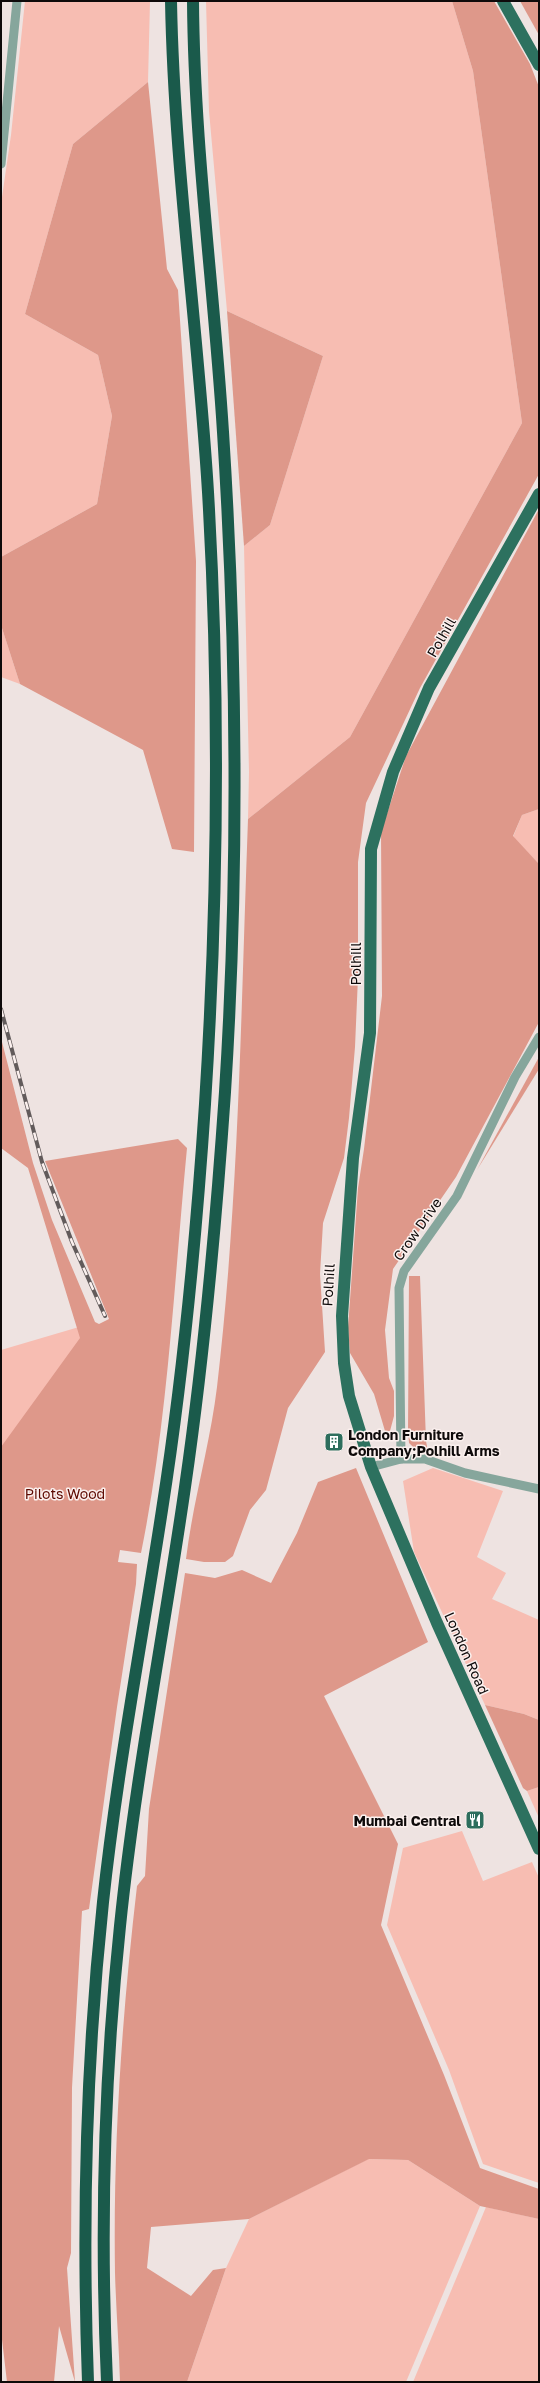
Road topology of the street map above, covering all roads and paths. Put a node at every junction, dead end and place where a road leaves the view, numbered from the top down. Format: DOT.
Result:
graph roads {
  1 [pos="17,1"];
  2 [pos="171,1"];
  3 [pos="193,1"];
  4 [pos="503,1"];
  5 [pos="539,65"];
  6 [pos="1,164"];
  7 [pos="539,494"];
  8 [pos="539,1037"];
  9 [pos="401,1458"];
  10 [pos="371,1467"];
  11 [pos="539,1489"];
  12 [pos="539,1849"];
  13 [pos="88,2382"];
  14 [pos="107,2382"];
  1 -- 6 [label="street"];
  2 -- 13 [label="highway"];
  3 -- 14 [label="highway"];
  4 -- 5 [label="main road"];
  7 -- 10 [label="main road, Polhill"];
  8 -- 9 [label="street, Crow Drive"];
  9 -- 10 [label="street"];
  9 -- 11 [label="street"];
  10 -- 12 [label="main road, London Road"];
}
